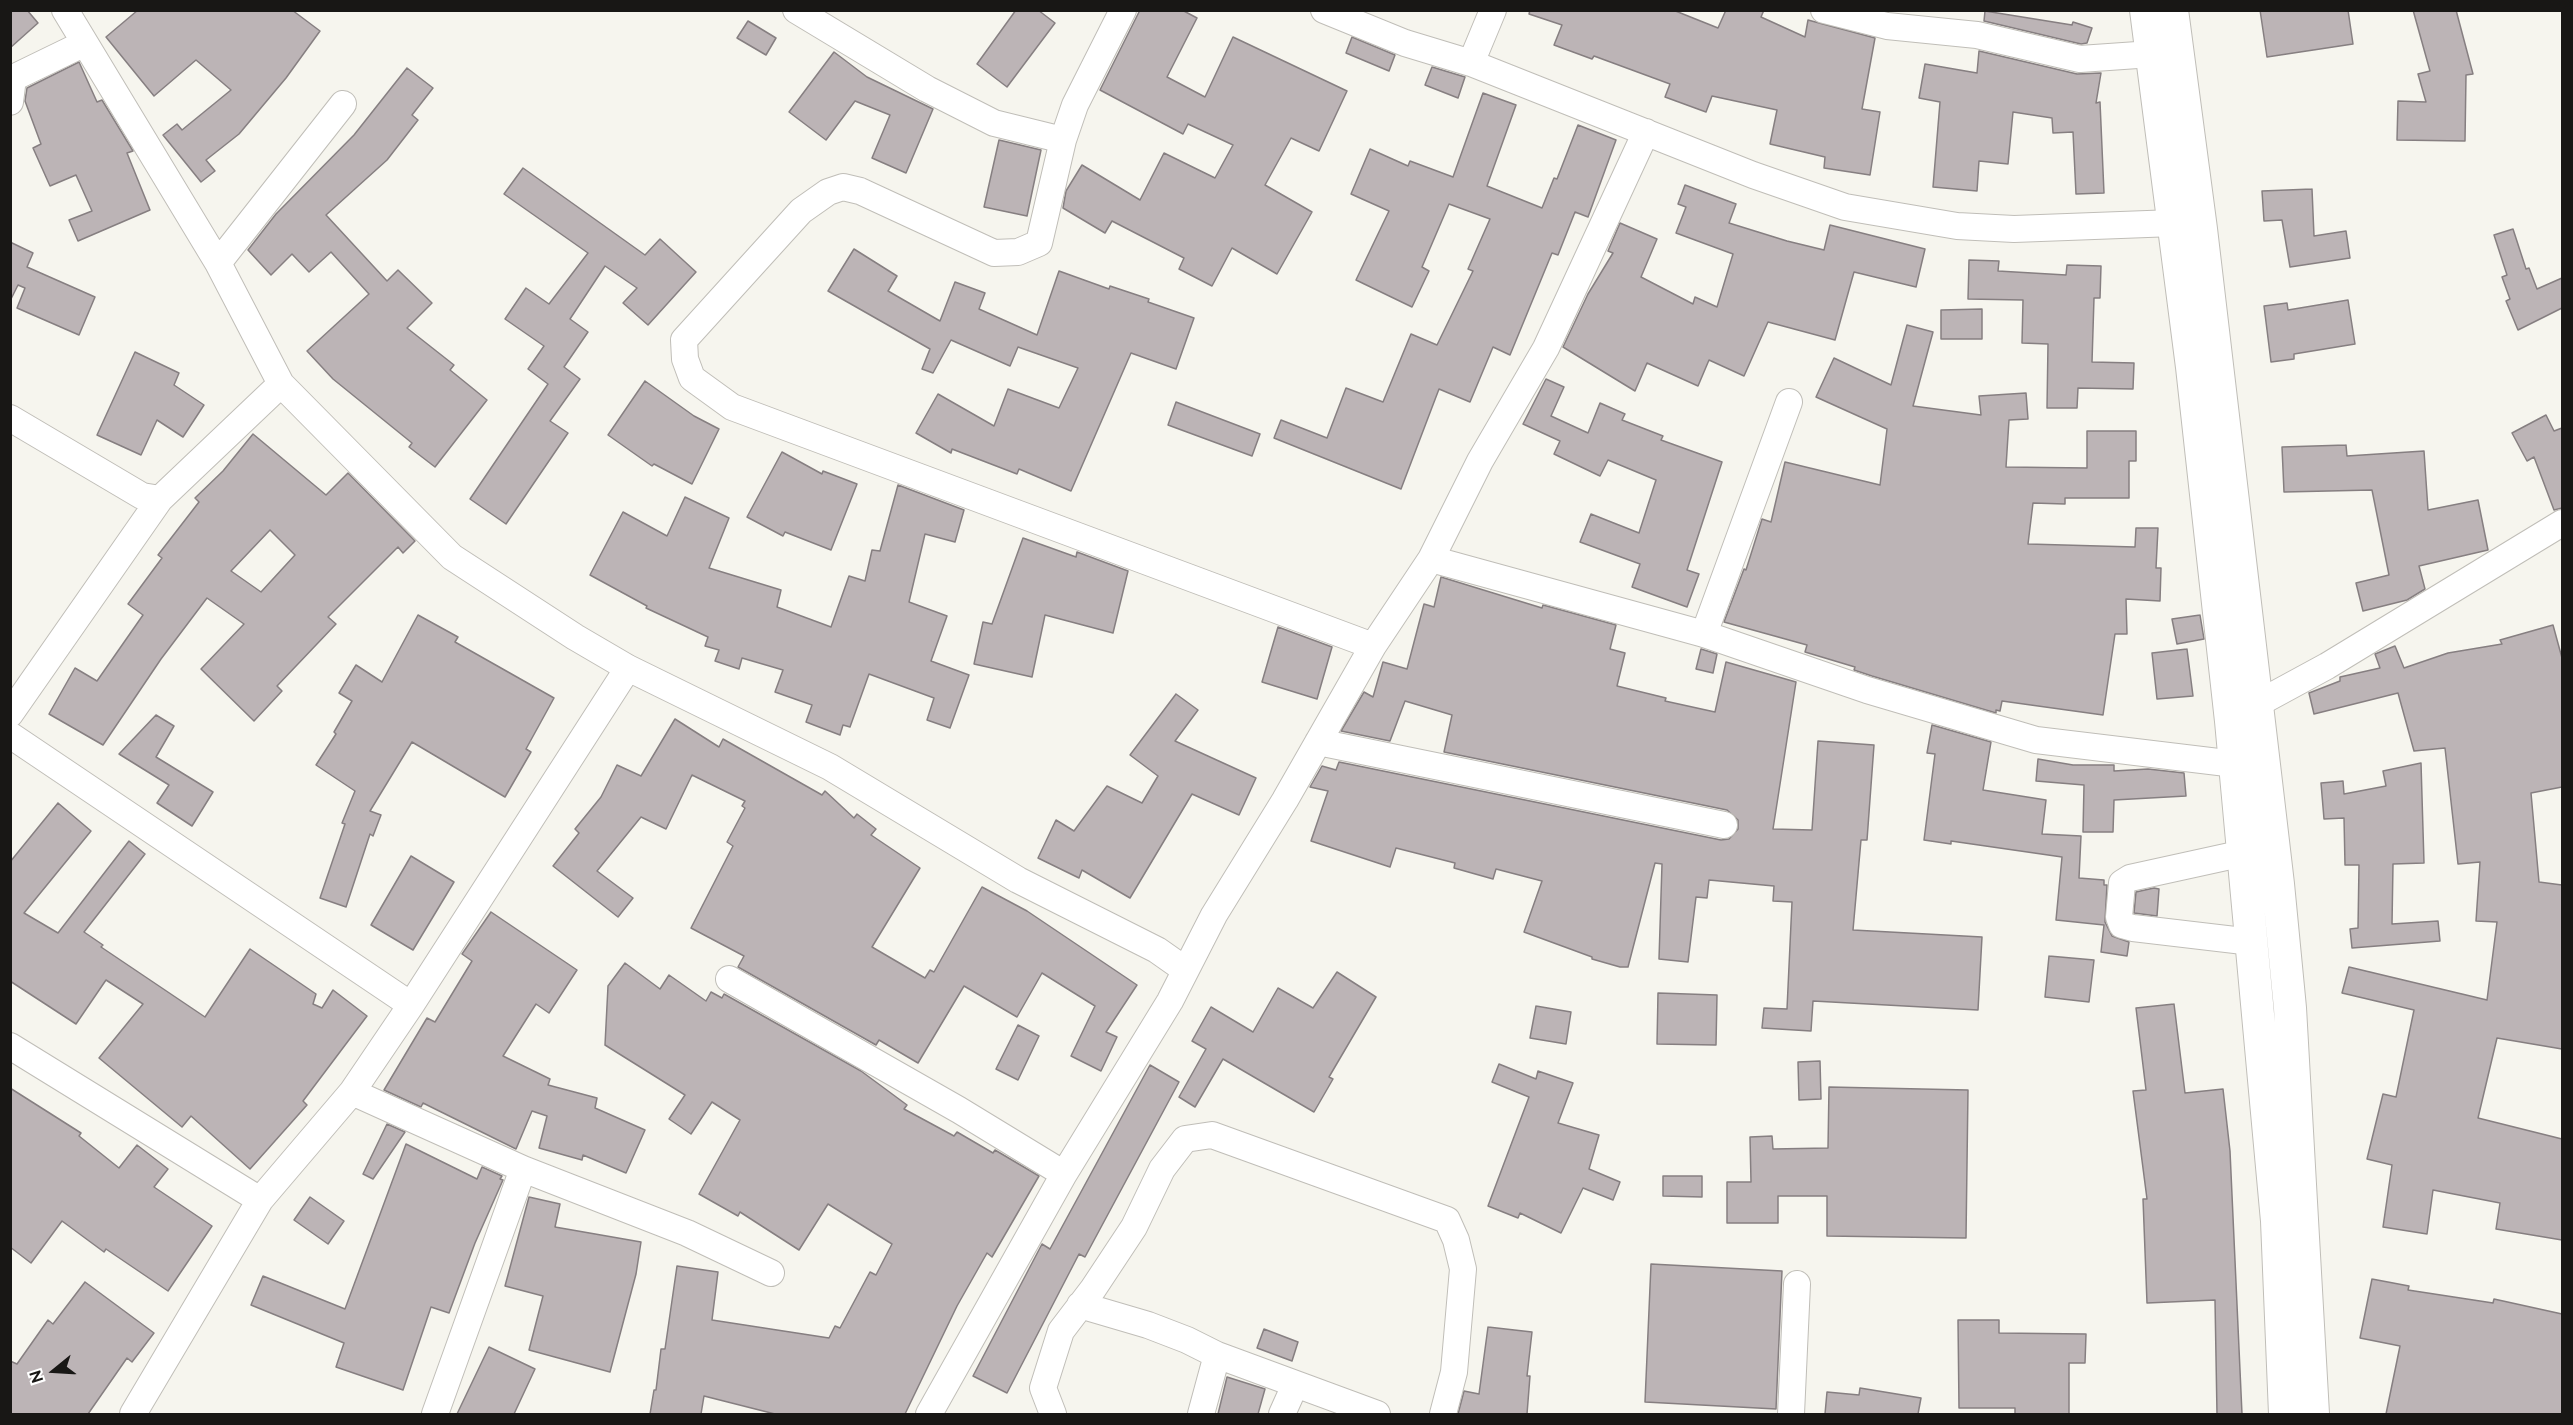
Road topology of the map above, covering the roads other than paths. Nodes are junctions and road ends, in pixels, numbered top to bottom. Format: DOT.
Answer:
graph roads {
  1 [pos="65,10"];
  2 [pos="796,10"];
  3 [pos="1123,10"];
  4 [pos="1324,10"];
  5 [pos="1494,10"];
  6 [pos="1824,10"];
  7 [pos="2146,10"];
  8 [pos="2172,10"];
  9 [pos="85,43"];
  10 [pos="2152,54"];
  11 [pos="1471,63"];
  12 [pos="10,102"];
  13 [pos="343,104"];
  14 [pos="1646,132"];
  15 [pos="1063,140"];
  16 [pos="2174,224"];
  17 [pos="218,263"];
  18 [pos="281,384"];
  19 [pos="1790,402"];
  20 [pos="10,418"];
  21 [pos="160,499"];
  22 [pos="2562,523"];
  23 [pos="1431,559"];
  24 [pos="1704,634"];
  25 [pos="1373,646"];
  26 [pos="628,668"];
  27 [pos="2257,704"];
  28 [pos="10,714"];
  29 [pos="10,735"];
  30 [pos="1318,741"];
  31 [pos="2235,764"];
  32 [pos="1724,825"];
  33 [pos="2244,853"];
  34 [pos="2252,942"];
  35 [pos="1184,969"];
  36 [pos="729,979"];
  37 [pos="411,1005"];
  38 [pos="11,1049"];
  39 [pos="352,1092"];
  40 [pos="523,1169"];
  41 [pos="1064,1174"];
  42 [pos="260,1200"];
  43 [pos="771,1273"];
  44 [pos="1797,1284"];
  45 [pos="1080,1305"];
  46 [pos="1217,1355"];
  47 [pos="1295,1385"];
  48 [pos="133,1414"];
  49 [pos="435,1414"];
  50 [pos="929,1414"];
  51 [pos="1053,1414"];
  52 [pos="1201,1414"];
  53 [pos="1281,1414"];
  54 [pos="1377,1414"];
  55 [pos="1443,1414"];
  56 [pos="1791,1414"];
  57 [pos="2285,1414"];
  58 [pos="2313,1414"];
  1 -- 9 [label="street"];
  2 -- 15 [label="street"];
  3 -- 15 [label="street"];
  4 -- 11 [label="street"];
  5 -- 11 [label="street"];
  6 -- 10 [label="street"];
  7 -- 10 [label="main road"];
  8 -- 27 [label="main road"];
  9 -- 12 [label="street"];
  9 -- 17 [label="street"];
  10 -- 16 [label="main road"];
  11 -- 14 [label="street"];
  13 -- 17 [label="street"];
  14 -- 16 [label="street"];
  14 -- 23 [label="street"];
  15 -- 25 [label="street"];
  16 -- 31 [label="main road"];
  17 -- 18 [label="street"];
  18 -- 21 [label="street"];
  18 -- 26 [label="street"];
  19 -- 24 [label="street"];
  20 -- 21 [label="street"];
  21 -- 28 [label="street"];
  22 -- 27 [label="street"];
  23 -- 24 [label="street"];
  23 -- 25 [label="street"];
  24 -- 31 [label="street"];
  25 -- 30 [label="street"];
  26 -- 35 [label="street"];
  26 -- 37 [label="street"];
  27 -- 58 [label="main road"];
  29 -- 37 [label="street"];
  30 -- 32 [label="street"];
  30 -- 35 [label="street"];
  31 -- 33 [label="main road"];
  33 -- 34 [label="main road"];
  33 -- 34 [label="street"];
  34 -- 57 [label="main road"];
  35 -- 41 [label="street"];
  36 -- 41 [label="street"];
  37 -- 39 [label="street"];
  38 -- 42 [label="street"];
  39 -- 40 [label="street"];
  39 -- 42 [label="street"];
  40 -- 43 [label="street"];
  40 -- 49 [label="street"];
  41 -- 50 [label="street"];
  42 -- 48 [label="street"];
  44 -- 56 [label="street"];
  45 -- 46 [label="street"];
  45 -- 51 [label="street"];
  45 -- 55 [label="street"];
  46 -- 47 [label="street"];
  46 -- 52 [label="street"];
  47 -- 53 [label="street"];
  47 -- 54 [label="street"];
}
